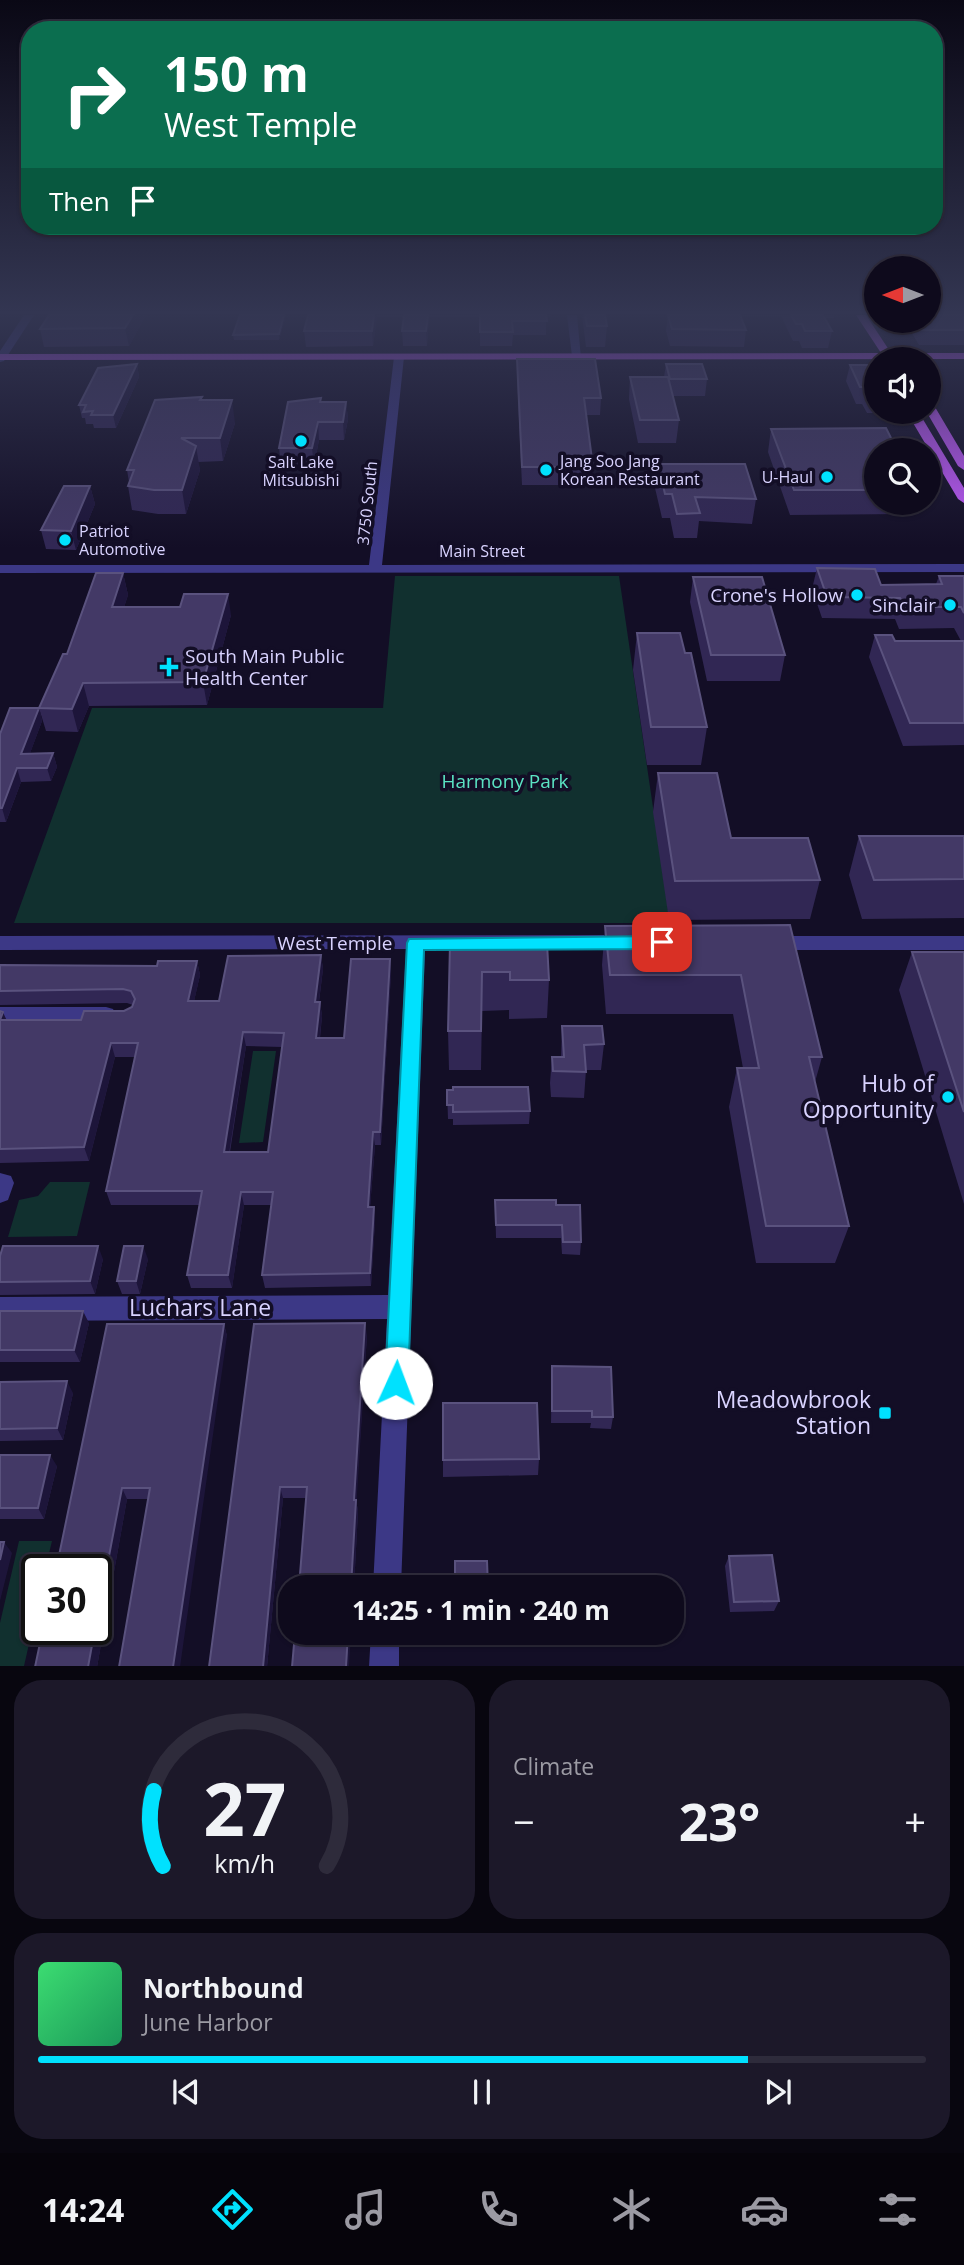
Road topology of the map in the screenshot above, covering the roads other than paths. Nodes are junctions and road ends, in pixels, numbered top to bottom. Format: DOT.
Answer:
graph roads {
  1 [pos="395,393"];
  2 [pos="920,424"];
  3 [pos="939,424"];
  4 [pos="964,466"];
  5 [pos="964,499"];
  6 [pos="375,568"];
  7 [pos="964,568"];
  8 [pos="0,569"];
  9 [pos="649,942"];
  10 [pos="0,943"];
  11 [pos="416,943"];
  12 [pos="754,943"];
  13 [pos="964,943"];
  14 [pos="127,1014"];
  15 [pos="0,1015"];
  16 [pos="400,1307"];
  17 [pos="0,1309"];
  18 [pos="388,1575"];
  19 [pos="385,1645"];
  20 [pos="384,1666"];
  1 -- 6 [label="street, 3750 South"];
  2 -- 5 [label="main road"];
  3 -- 4 [label="main road"];
  6 -- 7 [label="street, Main Street"];
  6 -- 8 [label="street, Main Street"];
  9 -- 11 [label="street, West Temple"];
  10 -- 11 [label="street, West Temple"];
  11 -- 16 [label="street"];
  12 -- 13 [label="street"];
  14 -- 15 [label="street"];
  16 -- 17 [label="street, Luchars Lane"];
  16 -- 18 [label="street"];
  19 -- 20 [label="street"];
}
